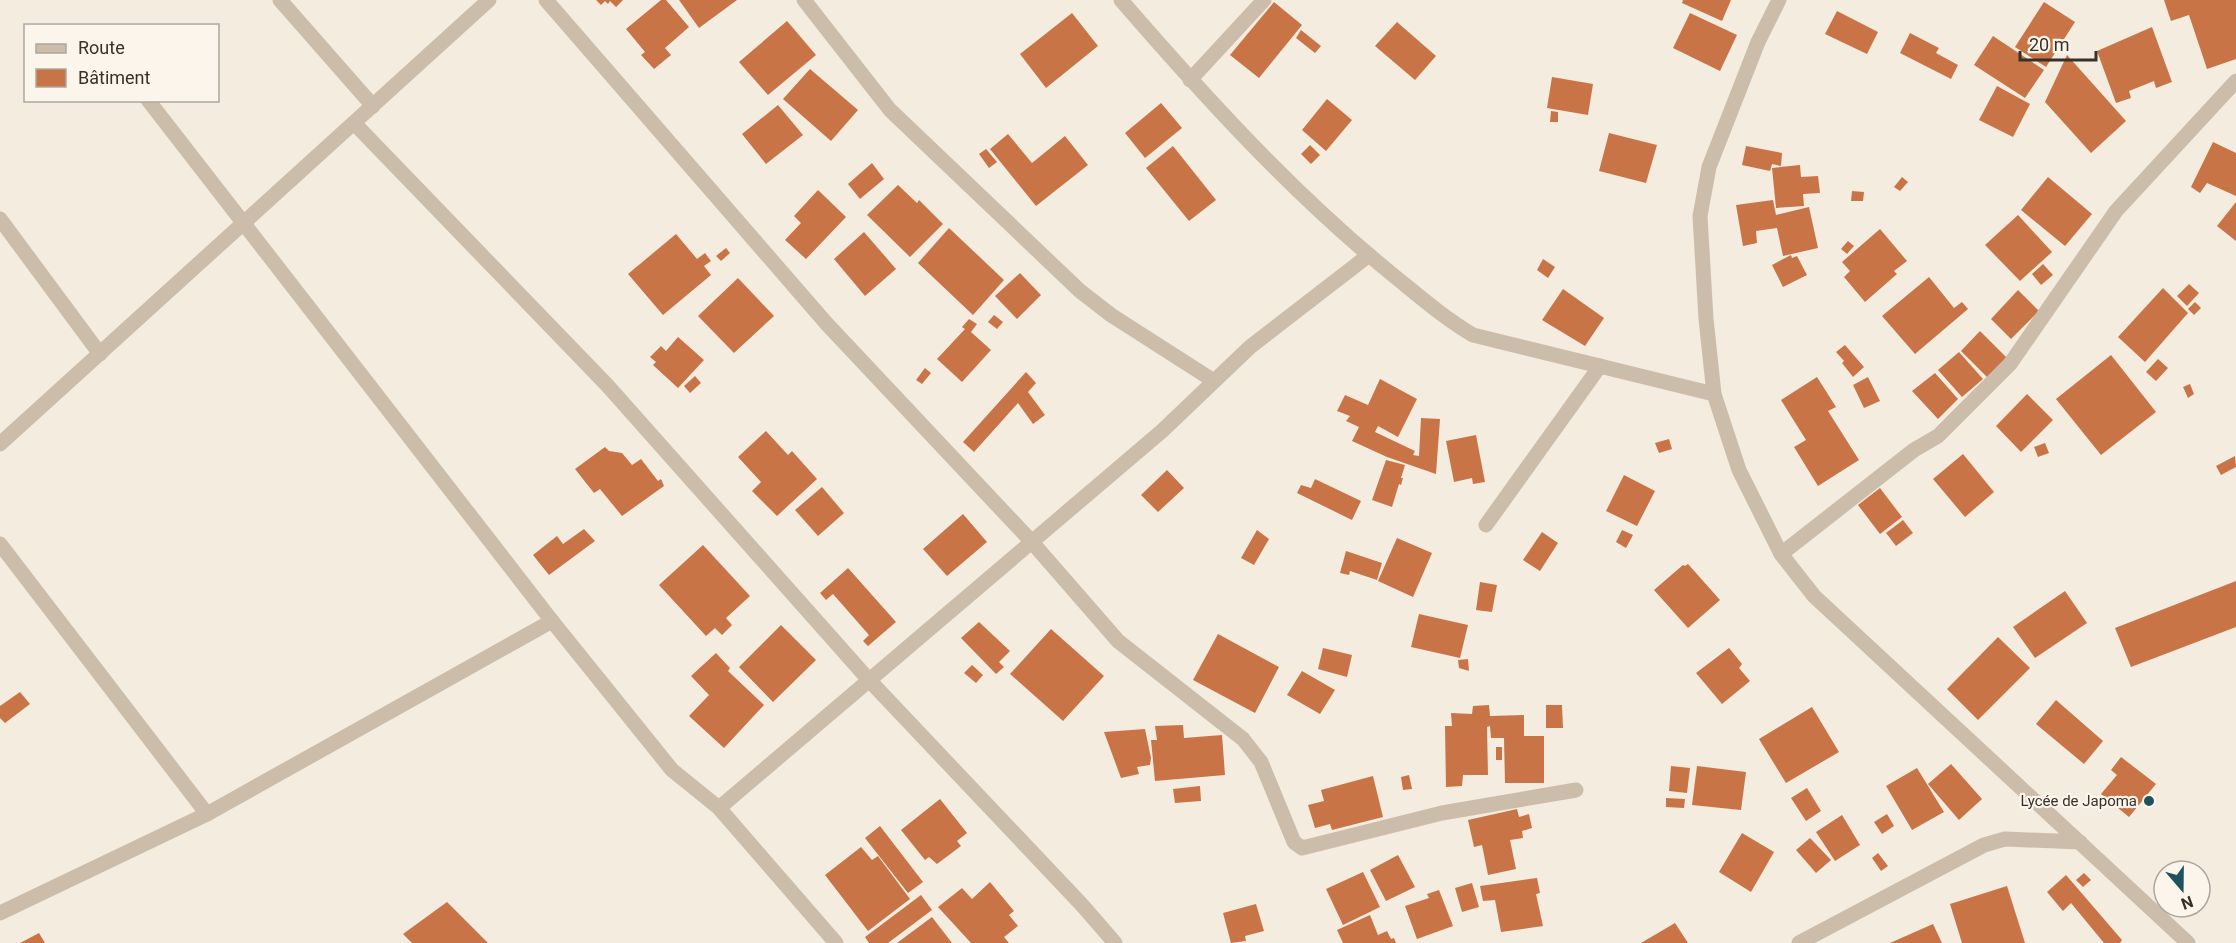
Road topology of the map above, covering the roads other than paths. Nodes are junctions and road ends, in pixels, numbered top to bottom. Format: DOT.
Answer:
graph roads {
  1 [pos="280,0"];
  2 [pos="489,0"];
  3 [pos="546,0"];
  4 [pos="804,0"];
  5 [pos="1121,0"];
  6 [pos="1264,0"];
  7 [pos="1779,0"];
  8 [pos="1191,80"];
  9 [pos="2236,81"];
  10 [pos="150,102"];
  11 [pos="373,106"];
  12 [pos="354,123"];
  13 [pos="0,219"];
  14 [pos="244,223"];
  15 [pos="1369,255"];
  16 [pos="100,354"];
  17 [pos="1600,366"];
  18 [pos="1214,381"];
  19 [pos="1714,394"];
  20 [pos="0,444"];
  21 [pos="1486,525"];
  22 [pos="1031,541"];
  23 [pos="0,544"];
  24 [pos="1781,554"];
  25 [pos="552,621"];
  26 [pos="869,680"];
  27 [pos="1576,790"];
  28 [pos="719,808"];
  29 [pos="207,814"];
  30 [pos="2080,842"];
  31 [pos="0,913"];
  32 [pos="836,943"];
  33 [pos="1115,943"];
  34 [pos="1799,943"];
  35 [pos="2188,943"];
  1 -- 11 [label="street"];
  2 -- 11 [label="street"];
  3 -- 22 [label="street"];
  4 -- 18 [label="street"];
  5 -- 8 [label="street"];
  6 -- 8 [label="street"];
  7 -- 19 [label="street"];
  8 -- 15 [label="street"];
  9 -- 24 [label="street"];
  10 -- 14 [label="street"];
  11 -- 12 [label="street"];
  12 -- 14 [label="street"];
  12 -- 26 [label="street"];
  13 -- 16 [label="street"];
  14 -- 16 [label="street"];
  14 -- 25 [label="street"];
  15 -- 17 [label="street"];
  15 -- 18 [label="street"];
  16 -- 20 [label="street"];
  17 -- 19 [label="street"];
  17 -- 21 [label="street"];
  18 -- 22 [label="street"];
  19 -- 24 [label="street"];
  22 -- 26 [label="street"];
  22 -- 27 [label="street"];
  23 -- 29 [label="street"];
  24 -- 30 [label="street"];
  25 -- 28 [label="street"];
  25 -- 29 [label="street"];
  26 -- 28 [label="street"];
  26 -- 33 [label="street"];
  28 -- 32 [label="street"];
  29 -- 31 [label="street"];
  30 -- 34 [label="street"];
  30 -- 35 [label="street"];
}
